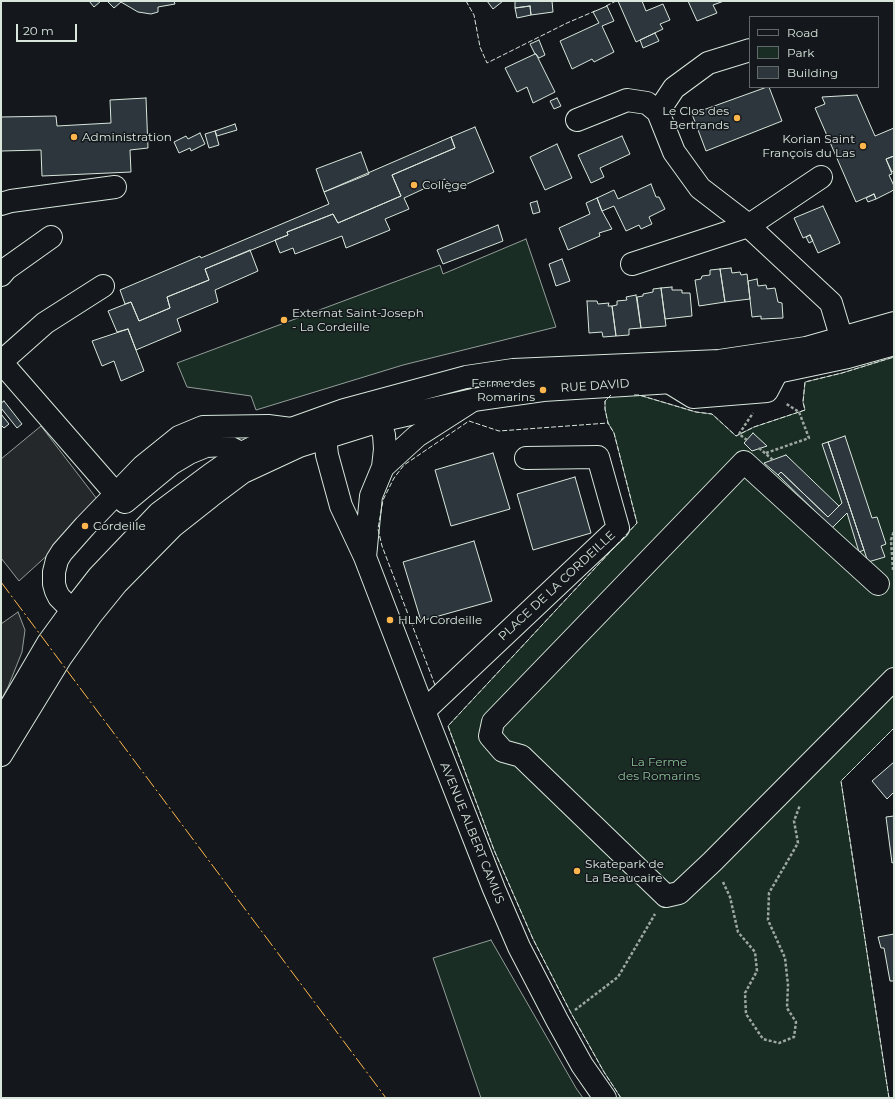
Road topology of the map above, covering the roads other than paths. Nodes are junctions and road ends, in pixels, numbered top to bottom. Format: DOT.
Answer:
graph roads {
  1 [pos="749,50"];
  2 [pos="658,112"];
  3 [pos="577,120"];
  4 [pos="821,177"];
  5 [pos="115,187"];
  6 [pos="1,204"];
  7 [pos="748,226"];
  8 [pos="51,237"];
  9 [pos="632,264"];
  10 [pos="1,275"];
  11 [pos="103,286"];
  12 [pos="894,323"];
  13 [pos="894,344"];
  14 [pos="845,347"];
  15 [pos="1,362"];
  16 [pos="777,372"];
  17 [pos="667,381"];
  18 [pos="473,400"];
  19 [pos="344,410"];
  20 [pos="379,421"];
  21 [pos="295,437"];
  22 [pos="325,437"];
  23 [pos="526,458"];
  24 [pos="241,463"];
  25 [pos="172,464"];
  26 [pos="383,467"];
  27 [pos="116,494"];
  28 [pos="365,557"];
  29 [pos="886,577"];
  30 [pos="117,583"];
  31 [pos="54,584"];
  32 [pos="74,607"];
  33 [pos="894,679"];
  34 [pos="424,711"];
  35 [pos="1,723"];
  36 [pos="1,756"];
  37 [pos="605,1098"];
  1 -- 2 [label="main road"];
  2 -- 3 [label="main road"];
  2 -- 7 [label="main road"];
  4 -- 7 [label="main road"];
  5 -- 6 [label="main road"];
  7 -- 9 [label="main road"];
  7 -- 14 [label="main road"];
  8 -- 10 [label="main road"];
  11 -- 15 [label="main road"];
  12 -- 14 [label="main road, RUE DAVID"];
  13 -- 14 [label="main road, RUE DAVID"];
  14 -- 16 [label="main road, RUE DAVID"];
  14 -- 19 [label="main road, RUE DAVID"];
  15 -- 27 [label="main road"];
  16 -- 17 [label="main road, RUE DAVID"];
  16 -- 17 [label="main road"];
  17 -- 18 [label="main road, RUE DAVID"];
  18 -- 20 [label="main road, RUE DAVID"];
  18 -- 26 [label="main road, AVENUE ALBERT CAMUS"];
  19 -- 20 [label="main road"];
  19 -- 21 [label="main road, RUE DAVID"];
  19 -- 22 [label="main road"];
  20 -- 22 [label="main road, RUE DAVID"];
  20 -- 26 [label="main road, AVENUE ALBERT CAMUS"];
  21 -- 22 [label="main road, RUE DAVID"];
  21 -- 24 [label="main road"];
  21 -- 27 [label="main road"];
  22 -- 28 [label="main road, AVENUE ALBERT CAMUS"];
  23 -- 34 [label="main road, PLACE DE LA CORDEILLE"];
  24 -- 25 [label="main road"];
  24 -- 30 [label="main road"];
  24 -- 32 [label="main road"];
  25 -- 27 [label="main road"];
  25 -- 31 [label="main road"];
  26 -- 28 [label="main road, AVENUE ALBERT CAMUS"];
  27 -- 31 [label="main road"];
  28 -- 34 [label="main road, AVENUE ALBERT CAMUS"];
  29 -- 33 [label="main road"];
  30 -- 32 [label="main road"];
  30 -- 36 [label="main road"];
  31 -- 32 [label="main road"];
  32 -- 35 [label="main road"];
  34 -- 37 [label="main road, AVENUE ALBERT CAMUS"];
}
